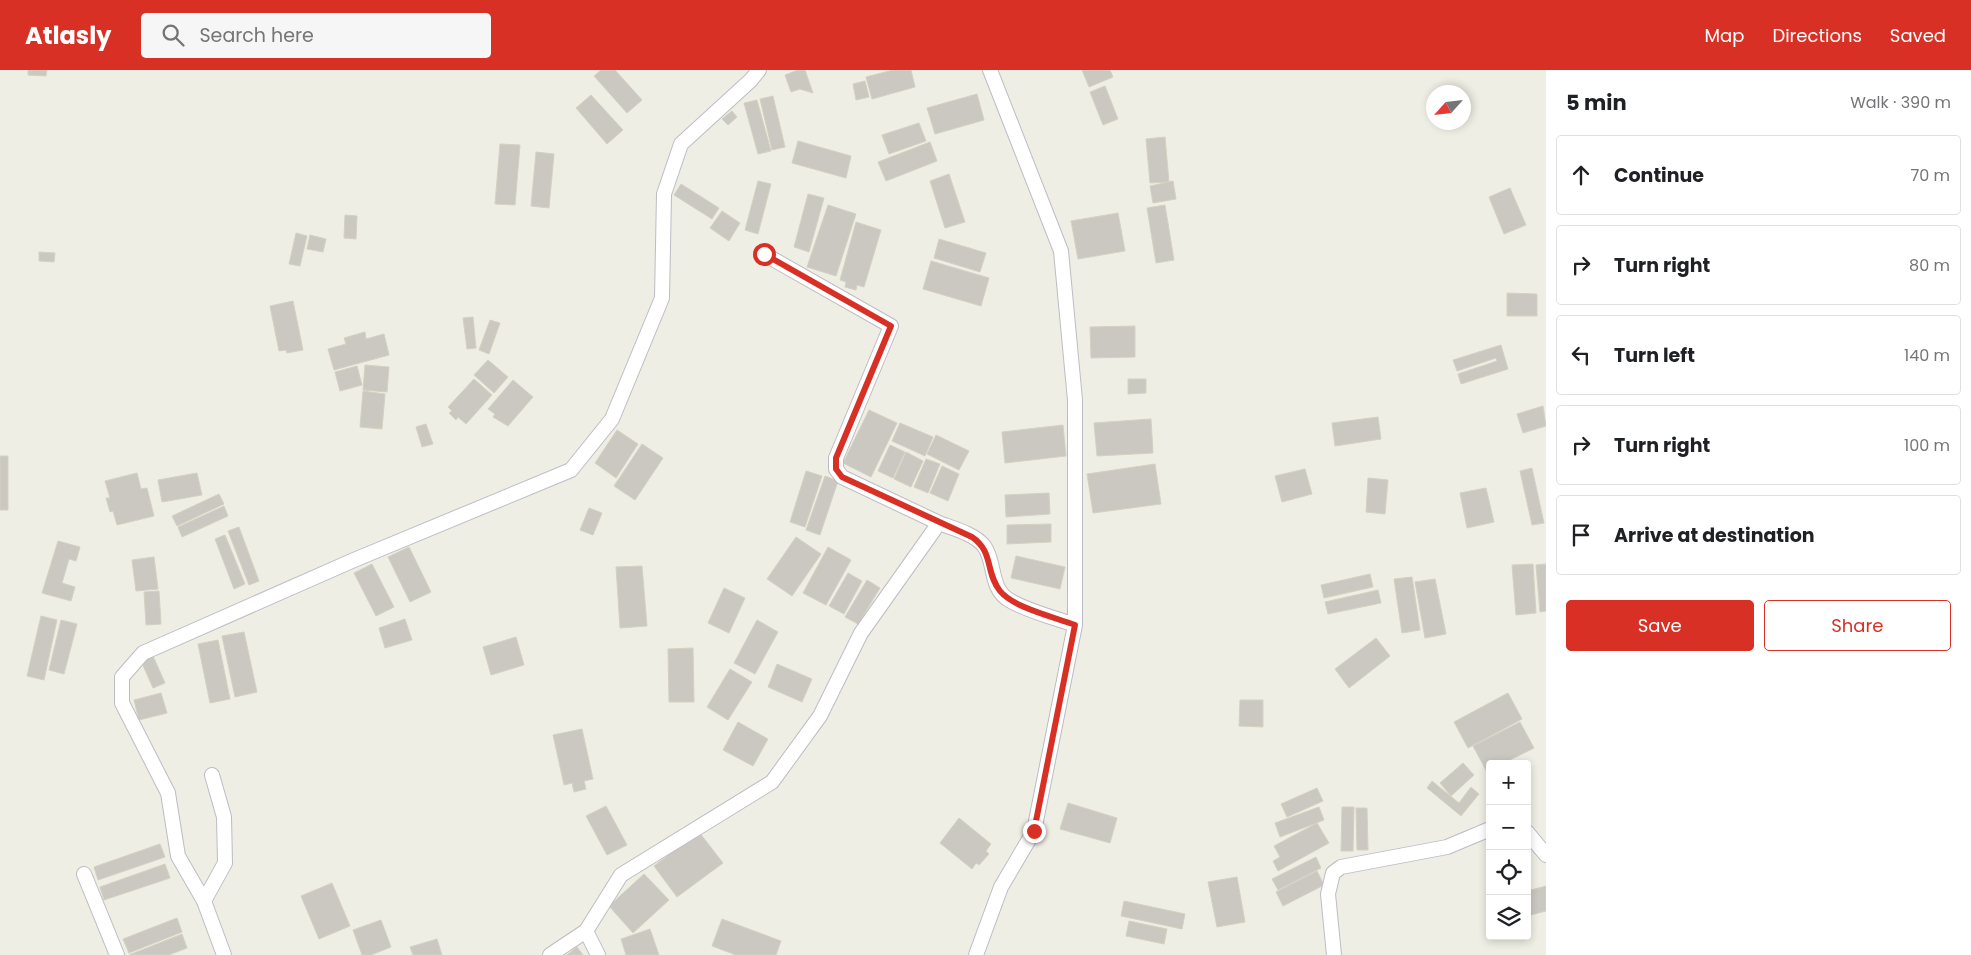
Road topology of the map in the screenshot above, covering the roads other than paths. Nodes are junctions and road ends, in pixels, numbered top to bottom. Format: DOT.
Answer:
graph roads {
  1 [pos="759,70"];
  2 [pos="990,70"];
  3 [pos="764,254"];
  4 [pos="939,523"];
  5 [pos="1075,625"];
  6 [pos="212,775"];
  7 [pos="1486,831"];
  8 [pos="1531,837"];
  9 [pos="1546,855"];
  10 [pos="84,874"];
  11 [pos="204,901"];
  12 [pos="586,931"];
  13 [pos="117,955"];
  14 [pos="224,955"];
  15 [pos="550,955"];
  16 [pos="598,955"];
  17 [pos="976,955"];
  18 [pos="1334,955"];
  1 -- 11 [label="street"];
  2 -- 5 [label="street"];
  3 -- 4 [label="street"];
  4 -- 5 [label="street"];
  4 -- 12 [label="street"];
  5 -- 17 [label="street"];
  6 -- 11 [label="street"];
  7 -- 18 [label="street"];
  8 -- 9 [label="street"];
  10 -- 13 [label="street"];
  11 -- 14 [label="street"];
  12 -- 15 [label="street"];
  12 -- 16 [label="street"];
}
